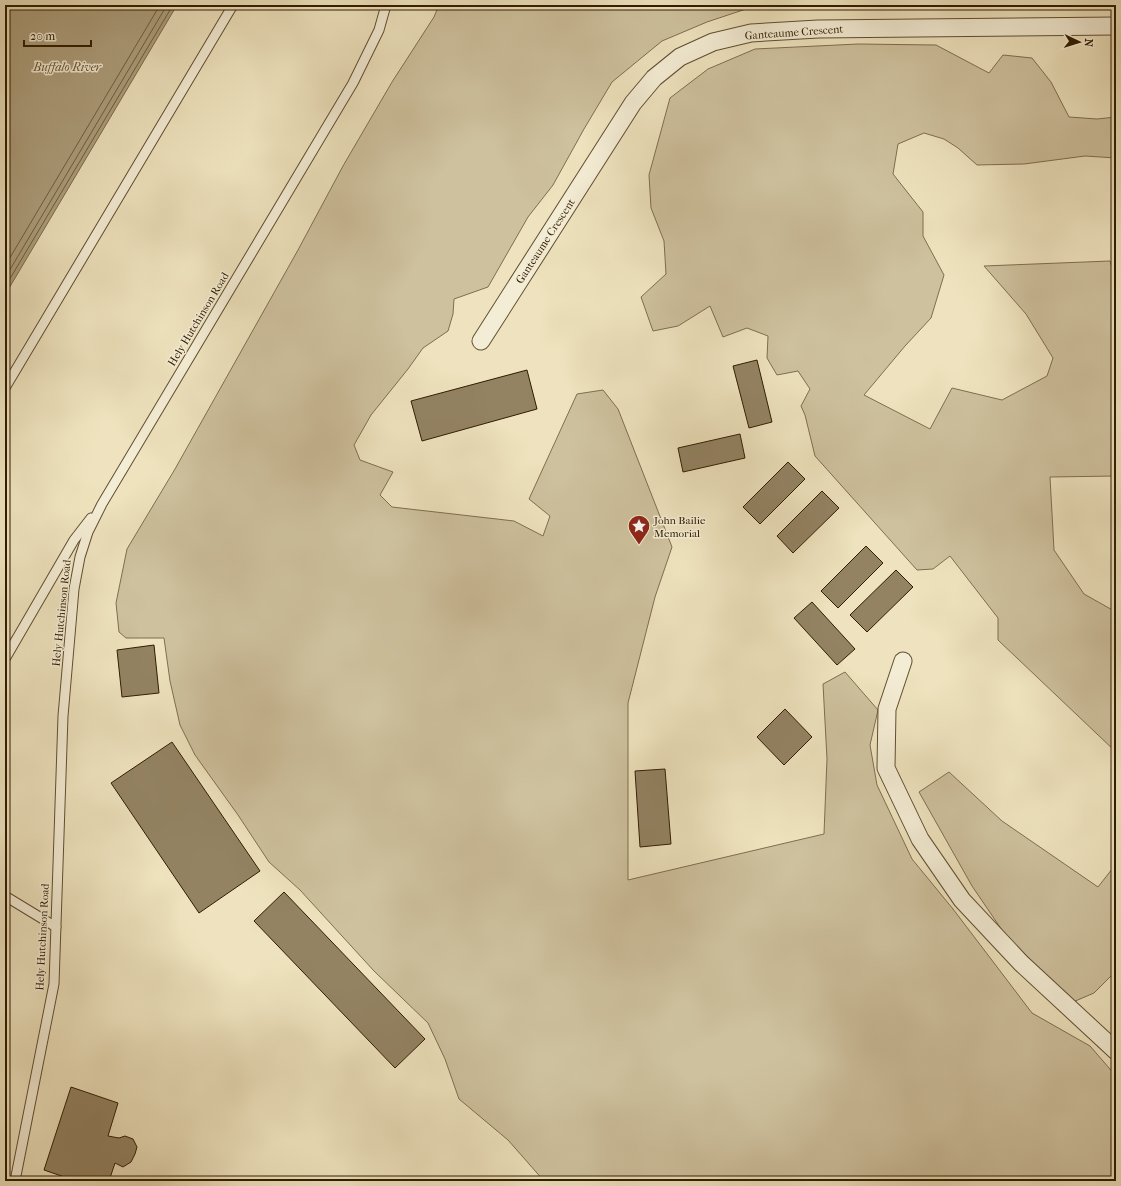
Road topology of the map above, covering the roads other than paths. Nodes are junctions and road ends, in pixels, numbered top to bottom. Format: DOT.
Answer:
graph roads {
  1 [pos="233,5"];
  2 [pos="386,5"];
  3 [pos="1116,26"];
  4 [pos="481,341"];
  5 [pos="5,388"];
  6 [pos="102,504"];
  7 [pos="5,658"];
  8 [pos="902,661"];
  9 [pos="5,896"];
  10 [pos="56,927"];
  11 [pos="1116,1051"];
  12 [pos="15,1181"];
  1 -- 5 [label="lane"];
  2 -- 6 [label="lane, Hely Hutchinson Road"];
  3 -- 4 [label="street, Ganteaume Crescent"];
  6 -- 7 [label="lane"];
  6 -- 10 [label="lane, Hely Hutchinson Road"];
  8 -- 11 [label="street"];
  9 -- 10 [label="lane"];
  10 -- 12 [label="lane, Hely Hutchinson Road"];
}
